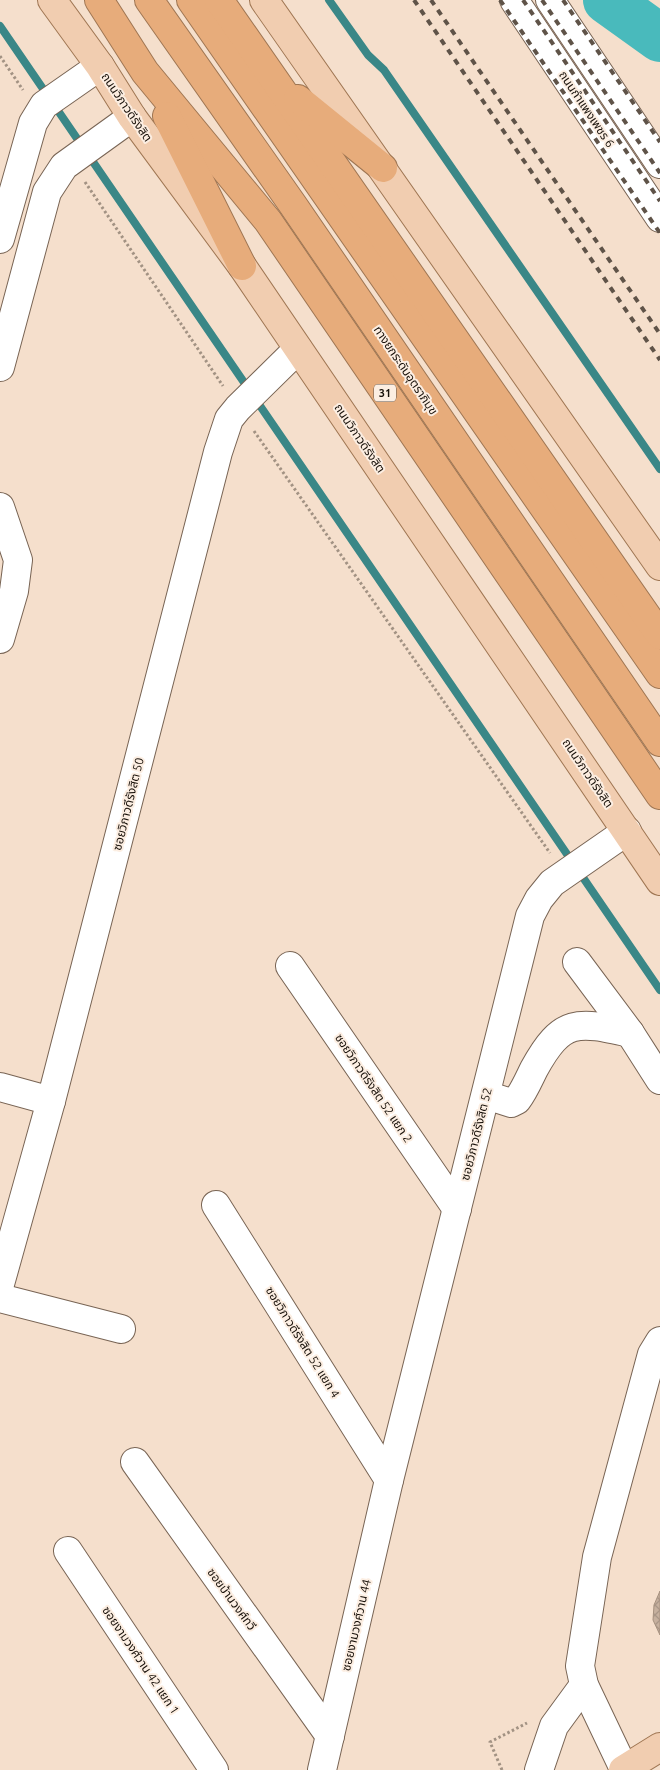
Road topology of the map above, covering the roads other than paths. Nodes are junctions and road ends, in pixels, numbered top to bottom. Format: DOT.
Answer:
graph roads {
  1 [pos="52,0"];
  2 [pos="99,0"];
  3 [pos="149,0"];
  4 [pos="190,0"];
  5 [pos="219,0"];
  6 [pos="264,0"];
  7 [pos="514,0"];
  8 [pos="556,8"];
  9 [pos="100,66"];
  10 [pos="145,72"];
  11 [pos="272,77"];
  12 [pos="132,117"];
  13 [pos="660,164"];
  14 [pos="383,168"];
  15 [pos="660,218"];
  16 [pos="0,240"];
  17 [pos="242,266"];
  18 [pos="391,287"];
  19 [pos="298,349"];
  20 [pos="0,367"];
  21 [pos="0,507"];
  22 [pos="628,518"];
  23 [pos="660,556"];
  24 [pos="660,566"];
  25 [pos="660,636"];
  26 [pos="0,639"];
  27 [pos="660,674"];
  28 [pos="660,742"];
  29 [pos="660,795"];
  30 [pos="627,831"];
  31 [pos="660,881"];
  32 [pos="577,962"];
  33 [pos="290,966"];
  34 [pos="630,1033"];
  35 [pos="660,1080"];
  36 [pos="0,1087"];
  37 [pos="486,1096"];
  38 [pos="51,1101"];
  39 [pos="216,1205"];
  40 [pos="457,1209"];
  41 [pos="0,1284"];
  42 [pos="0,1298"];
  43 [pos="121,1329"];
  44 [pos="660,1342"];
  45 [pos="134,1462"];
  46 [pos="389,1480"];
  47 [pos="68,1551"];
  48 [pos="584,1685"];
  49 [pos="330,1736"];
  50 [pos="660,1747"];
  51 [pos="214,1770"];
  52 [pos="322,1770"];
  53 [pos="538,1770"];
  54 [pos="624,1770"];
  1 -- 9 [label="main road, ถนนวิภาวดีรังสิต"];
  2 -- 10 [label="highway, 31"];
  3 -- 28 [label="highway, ทางยกระดับอุตราภิมุข / 31"];
  4 -- 18 [label="highway"];
  5 -- 11 [label="highway"];
  6 -- 14 [label="main road"];
  7 -- 15 [label="street, ถนนกำแพงเพชร 6"];
  8 -- 13 [label="street"];
  9 -- 12 [label="main road, ถนนวิภาวดีรังสิต"];
  9 -- 16 [label="street"];
  10 -- 17 [label="highway"];
  10 -- 29 [label="highway, 31"];
  11 -- 14 [label="highway"];
  11 -- 25 [label="highway"];
  12 -- 17 [label="main road, ถนนวิภาวดีรังสิต"];
  12 -- 20 [label="street"];
  14 -- 22 [label="main road"];
  17 -- 19 [label="main road, ถนนวิภาวดีรังสิต"];
  18 -- 25 [label="highway"];
  18 -- 27 [label="highway"];
  19 -- 30 [label="main road, ถนนวิภาวดีรังสิต"];
  19 -- 38 [label="street, ซอยวิภาวดีรังสิต 50"];
  21 -- 26 [label="street"];
  22 -- 23 [label="main road"];
  22 -- 24 [label="main road"];
  30 -- 31 [label="main road, ถนนวิภาวดีรังสิต"];
  30 -- 37 [label="street, ซอยวิภาวดีรังสิต 52"];
  32 -- 34 [label="street"];
  33 -- 40 [label="street, ซอยวิภาวดีรังสิต 52 แยก 2"];
  34 -- 35 [label="street"];
  34 -- 37 [label="street"];
  36 -- 38 [label="street"];
  37 -- 40 [label="street, ซอยวิภาวดีรังสิต 52"];
  38 -- 41 [label="street, ซอยวิภาวดีรังสิต 50"];
  39 -- 46 [label="street, ซอยวิภาวดีรังสิต 52 แยก 4"];
  40 -- 46 [label="street, ซอยวิภาวดีรังสิต 52"];
  42 -- 43 [label="street"];
  44 -- 48 [label="street"];
  45 -- 49 [label="street, ซอยบ้านวงศ์ทวี"];
  46 -- 49 [label="street, ซอยงามวงศ์วาน 44"];
  47 -- 51 [label="street, ซอยงามวงศ์วาน 42 แยก 1"];
  48 -- 53 [label="street"];
  48 -- 54 [label="street"];
  49 -- 52 [label="street, ซอยงามวงศ์วาน 44"];
  50 -- 54 [label="main road"];
}
